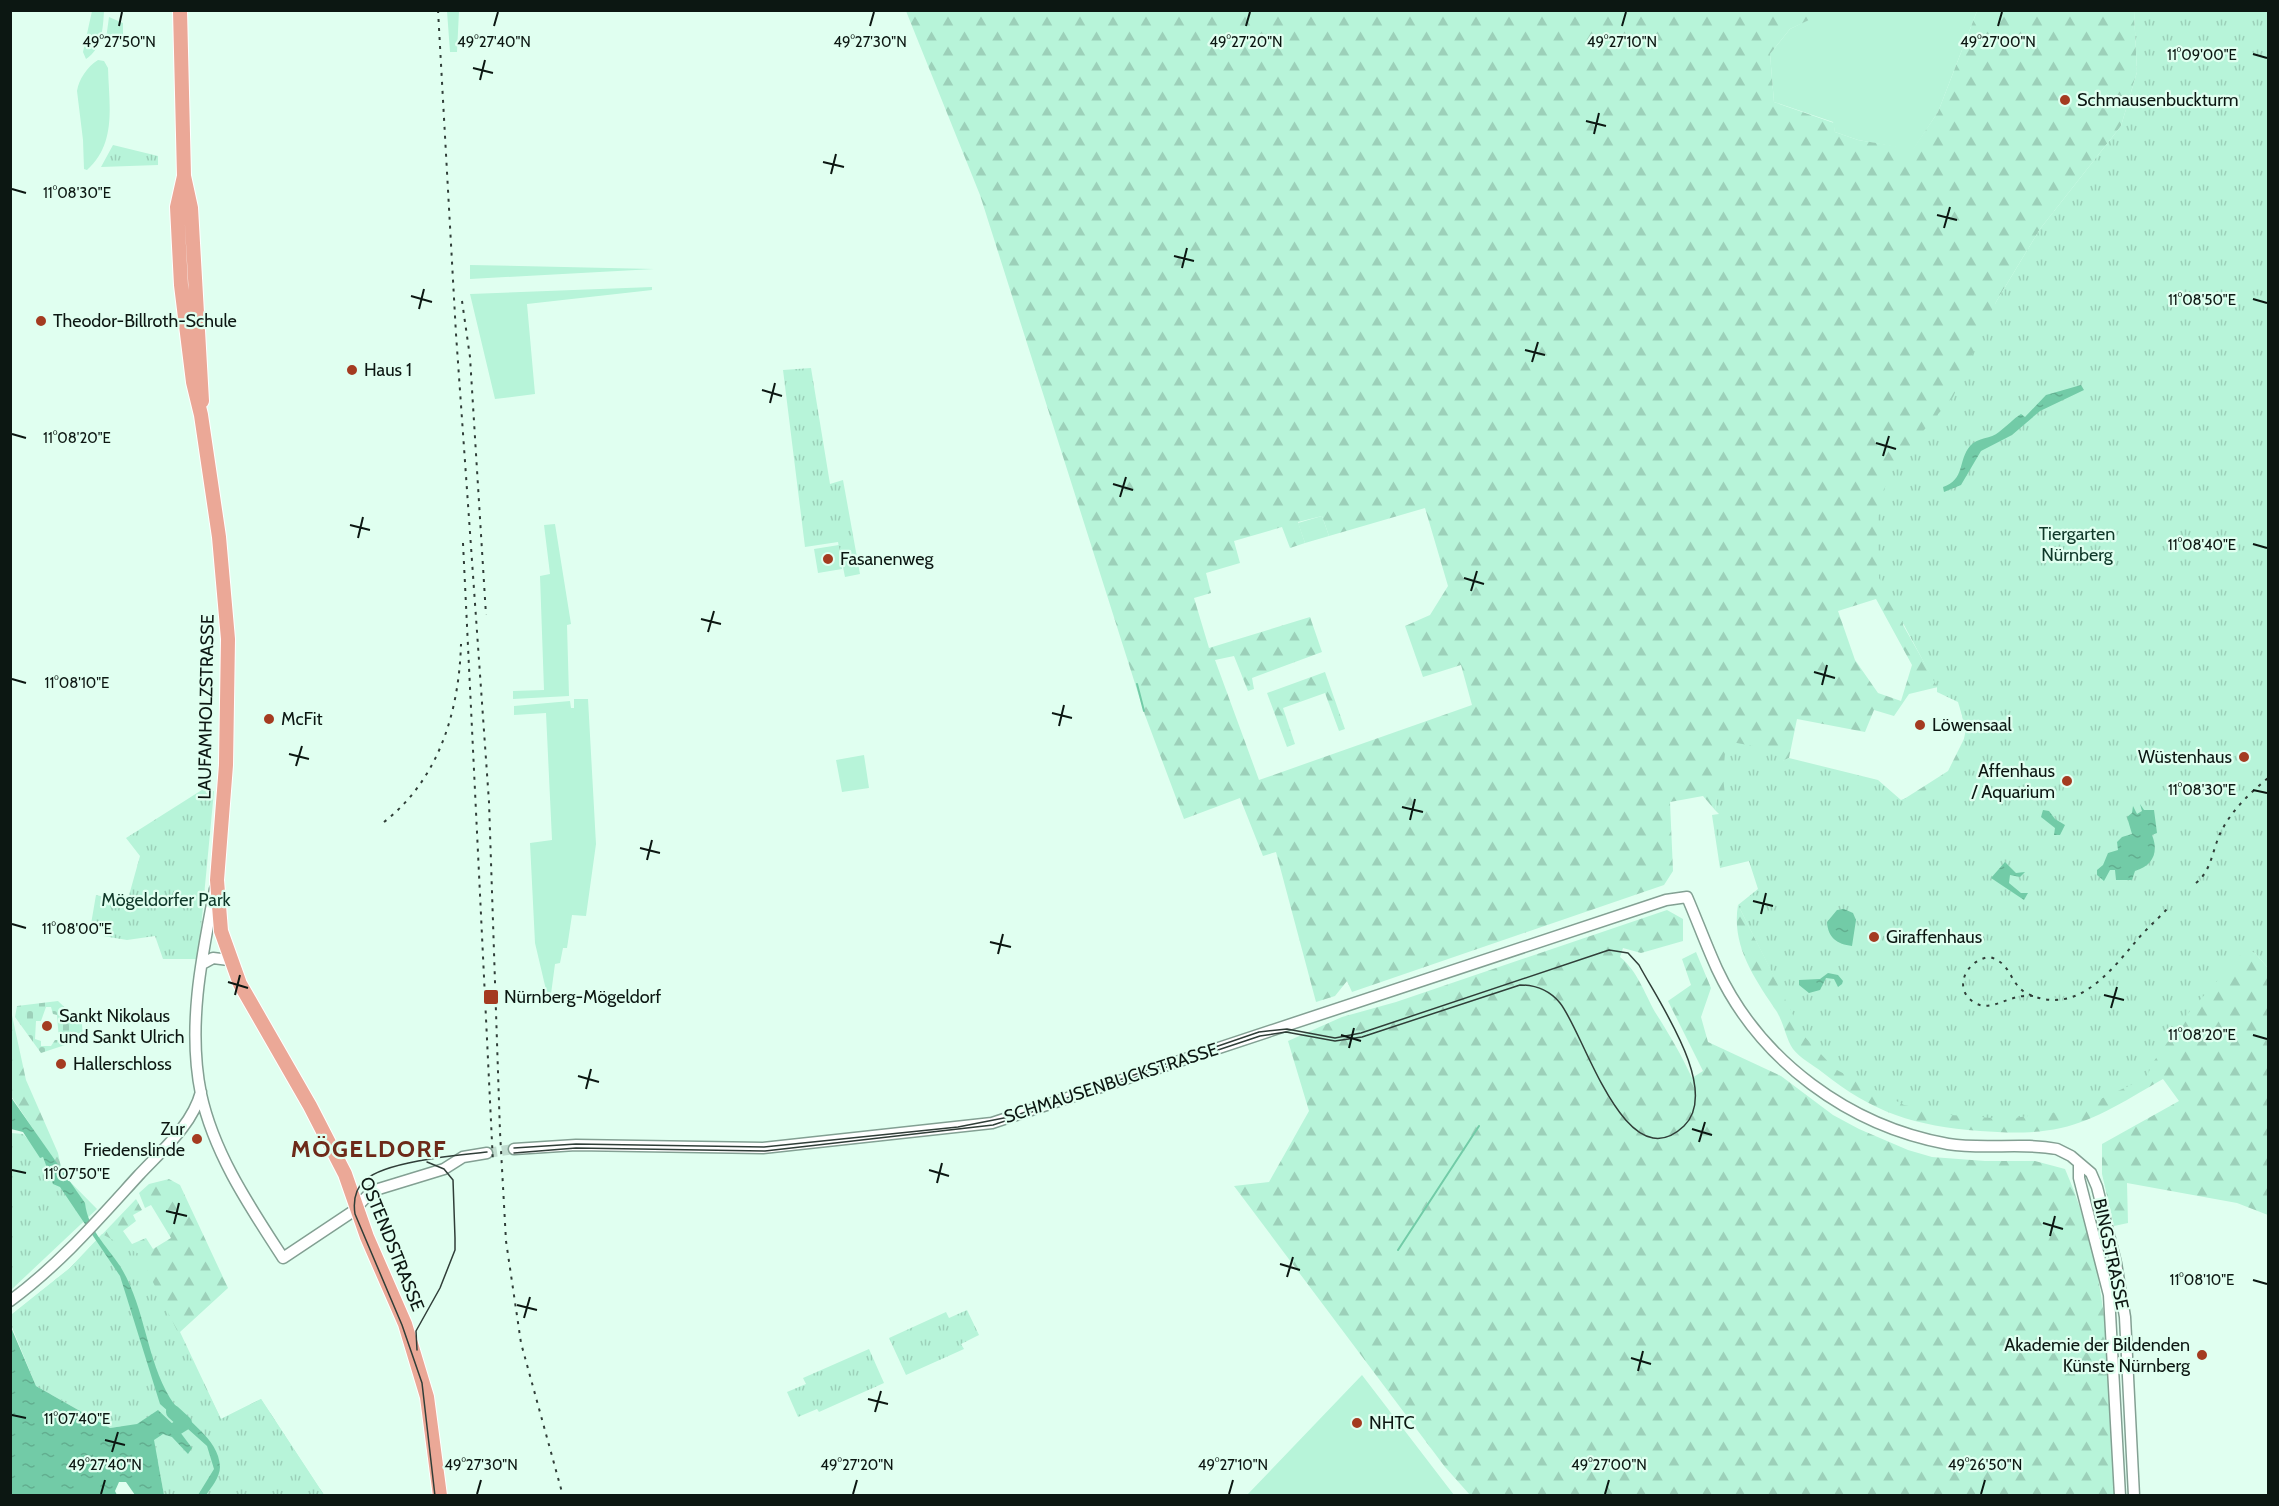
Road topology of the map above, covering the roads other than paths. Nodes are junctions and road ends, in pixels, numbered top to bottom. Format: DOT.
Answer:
graph roads {
  1 [pos="180,10"];
  2 [pos="217,880"];
  3 [pos="229,960"];
  4 [pos="202,964"];
  5 [pos="201,1092"];
  6 [pos="209,1123"];
  7 [pos="186,1124"];
  8 [pos="514,1149"];
  9 [pos="487,1153"];
  10 [pos="2075,1160"];
  11 [pos="356,1208"];
  12 [pos="10,1301"];
  13 [pos="435,1469"];
  14 [pos="432,1496"];
  15 [pos="441,1496"];
  16 [pos="2120,1496"];
  17 [pos="2134,1496"];
  1 -- 2 [label="main road, LAUFAMHOLZSTRASSE"];
  2 -- 3 [label="main road, OSTENDSTRASSE"];
  2 -- 4 [label="street, LAUFAMHOLZSTRASSE"];
  3 -- 4 [label="street"];
  3 -- 11 [label="main road, OSTENDSTRASSE"];
  4 -- 5 [label="street, LAUFAMHOLZSTRASSE"];
  5 -- 6 [label="street, LAUFAMHOLZSTRASSE"];
  5 -- 7 [label="street"];
  6 -- 7 [label="street"];
  6 -- 11 [label="street, LAUFAMHOLZSTRASSE"];
  7 -- 12 [label="street"];
  8 -- 10 [label="street, SCHMAUSENBUCKSTRASSE"];
  9 -- 11 [label="street"];
  10 -- 16 [label="street, BINGSTRASSE"];
  10 -- 17 [label="street, BINGSTRASSE"];
  11 -- 13 [label="main road, OSTENDSTRASSE"];
  13 -- 14 [label="main road, OSTENDSTRASSE"];
  13 -- 15 [label="main road, OSTENDSTRASSE"];
}
